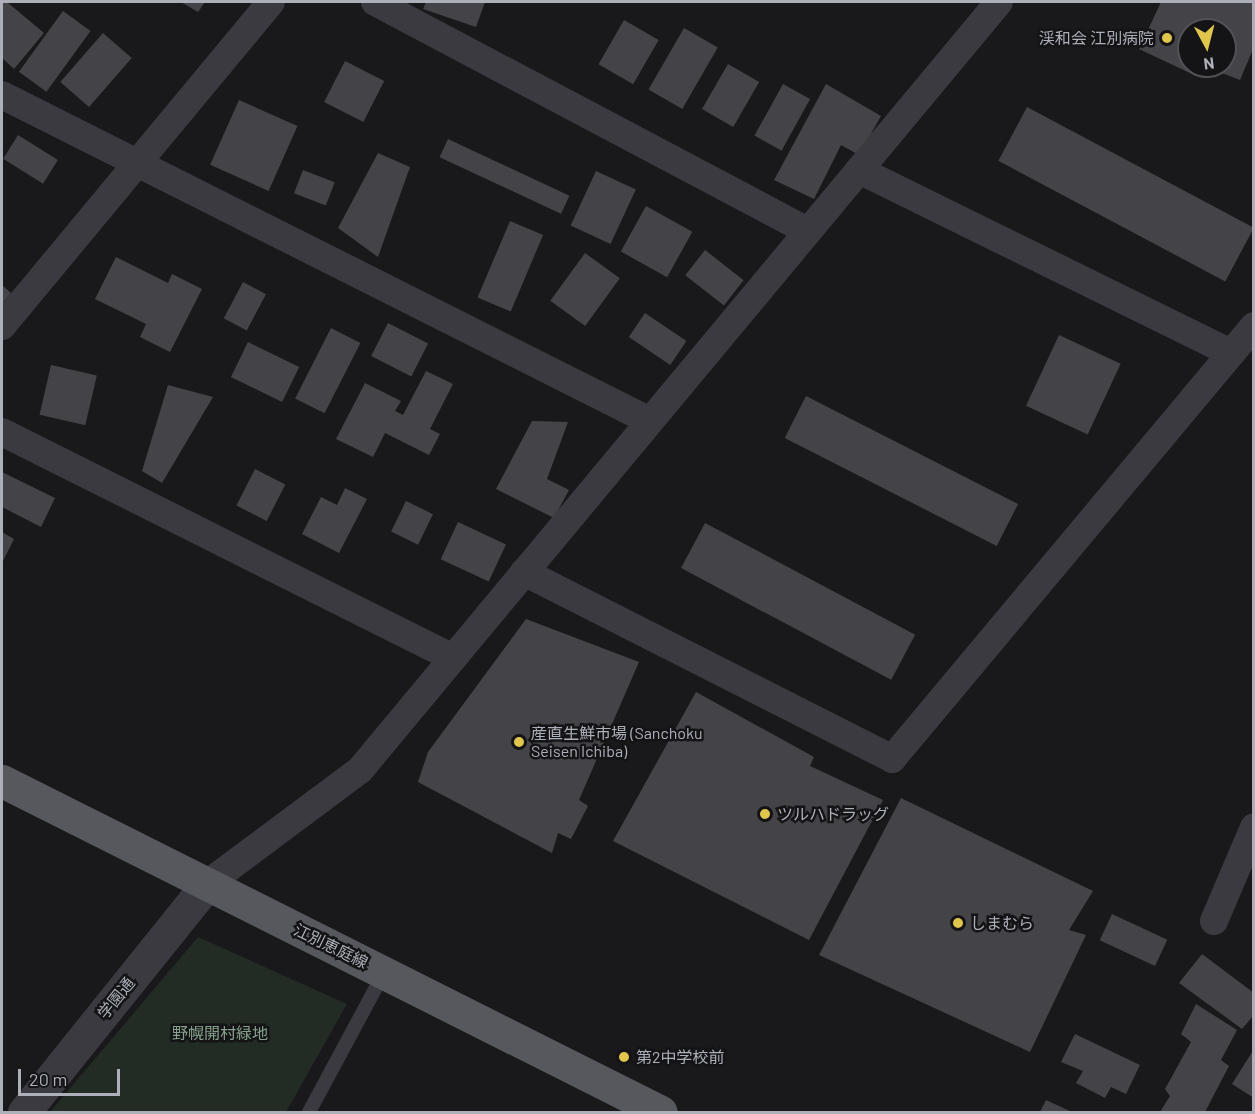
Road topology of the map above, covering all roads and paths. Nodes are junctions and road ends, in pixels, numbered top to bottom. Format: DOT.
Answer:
graph roads {
  1 [pos="271,2"];
  2 [pos="375,2"];
  3 [pos="999,2"];
  4 [pos="2,95"];
  5 [pos="138,162"];
  6 [pos="859,170"];
  7 [pos="808,231"];
  8 [pos="2,326"];
  9 [pos="1254,326"];
  10 [pos="1231,353"];
  11 [pos="650,421"];
  12 [pos="2,432"];
  13 [pos="524,572"];
  14 [pos="453,658"];
  15 [pos="2,781"];
  16 [pos="1254,827"];
  17 [pos="207,884"];
  18 [pos="1214,921"];
  19 [pos="384,973"];
  20 [pos="24,1113"];
  21 [pos="309,1113"];
  22 [pos="661,1113"];
  1 -- 5 [label="street"];
  2 -- 7 [label="street"];
  3 -- 6 [label="street"];
  4 -- 5 [label="street"];
  5 -- 8 [label="street"];
  5 -- 11 [label="street"];
  6 -- 7 [label="street"];
  6 -- 10 [label="street"];
  7 -- 11 [label="street"];
  9 -- 10 [label="street"];
  10 -- 13 [label="street"];
  11 -- 13 [label="street"];
  12 -- 14 [label="street"];
  13 -- 14 [label="street"];
  14 -- 17 [label="street"];
  15 -- 17 [label="main road, 江別恵庭線"];
  16 -- 18 [label="street"];
  17 -- 19 [label="main road, 江別恵庭線"];
  17 -- 20 [label="street, 学園通"];
  19 -- 21 [label="lane"];
  19 -- 22 [label="main road, 江別恵庭線"];
}
